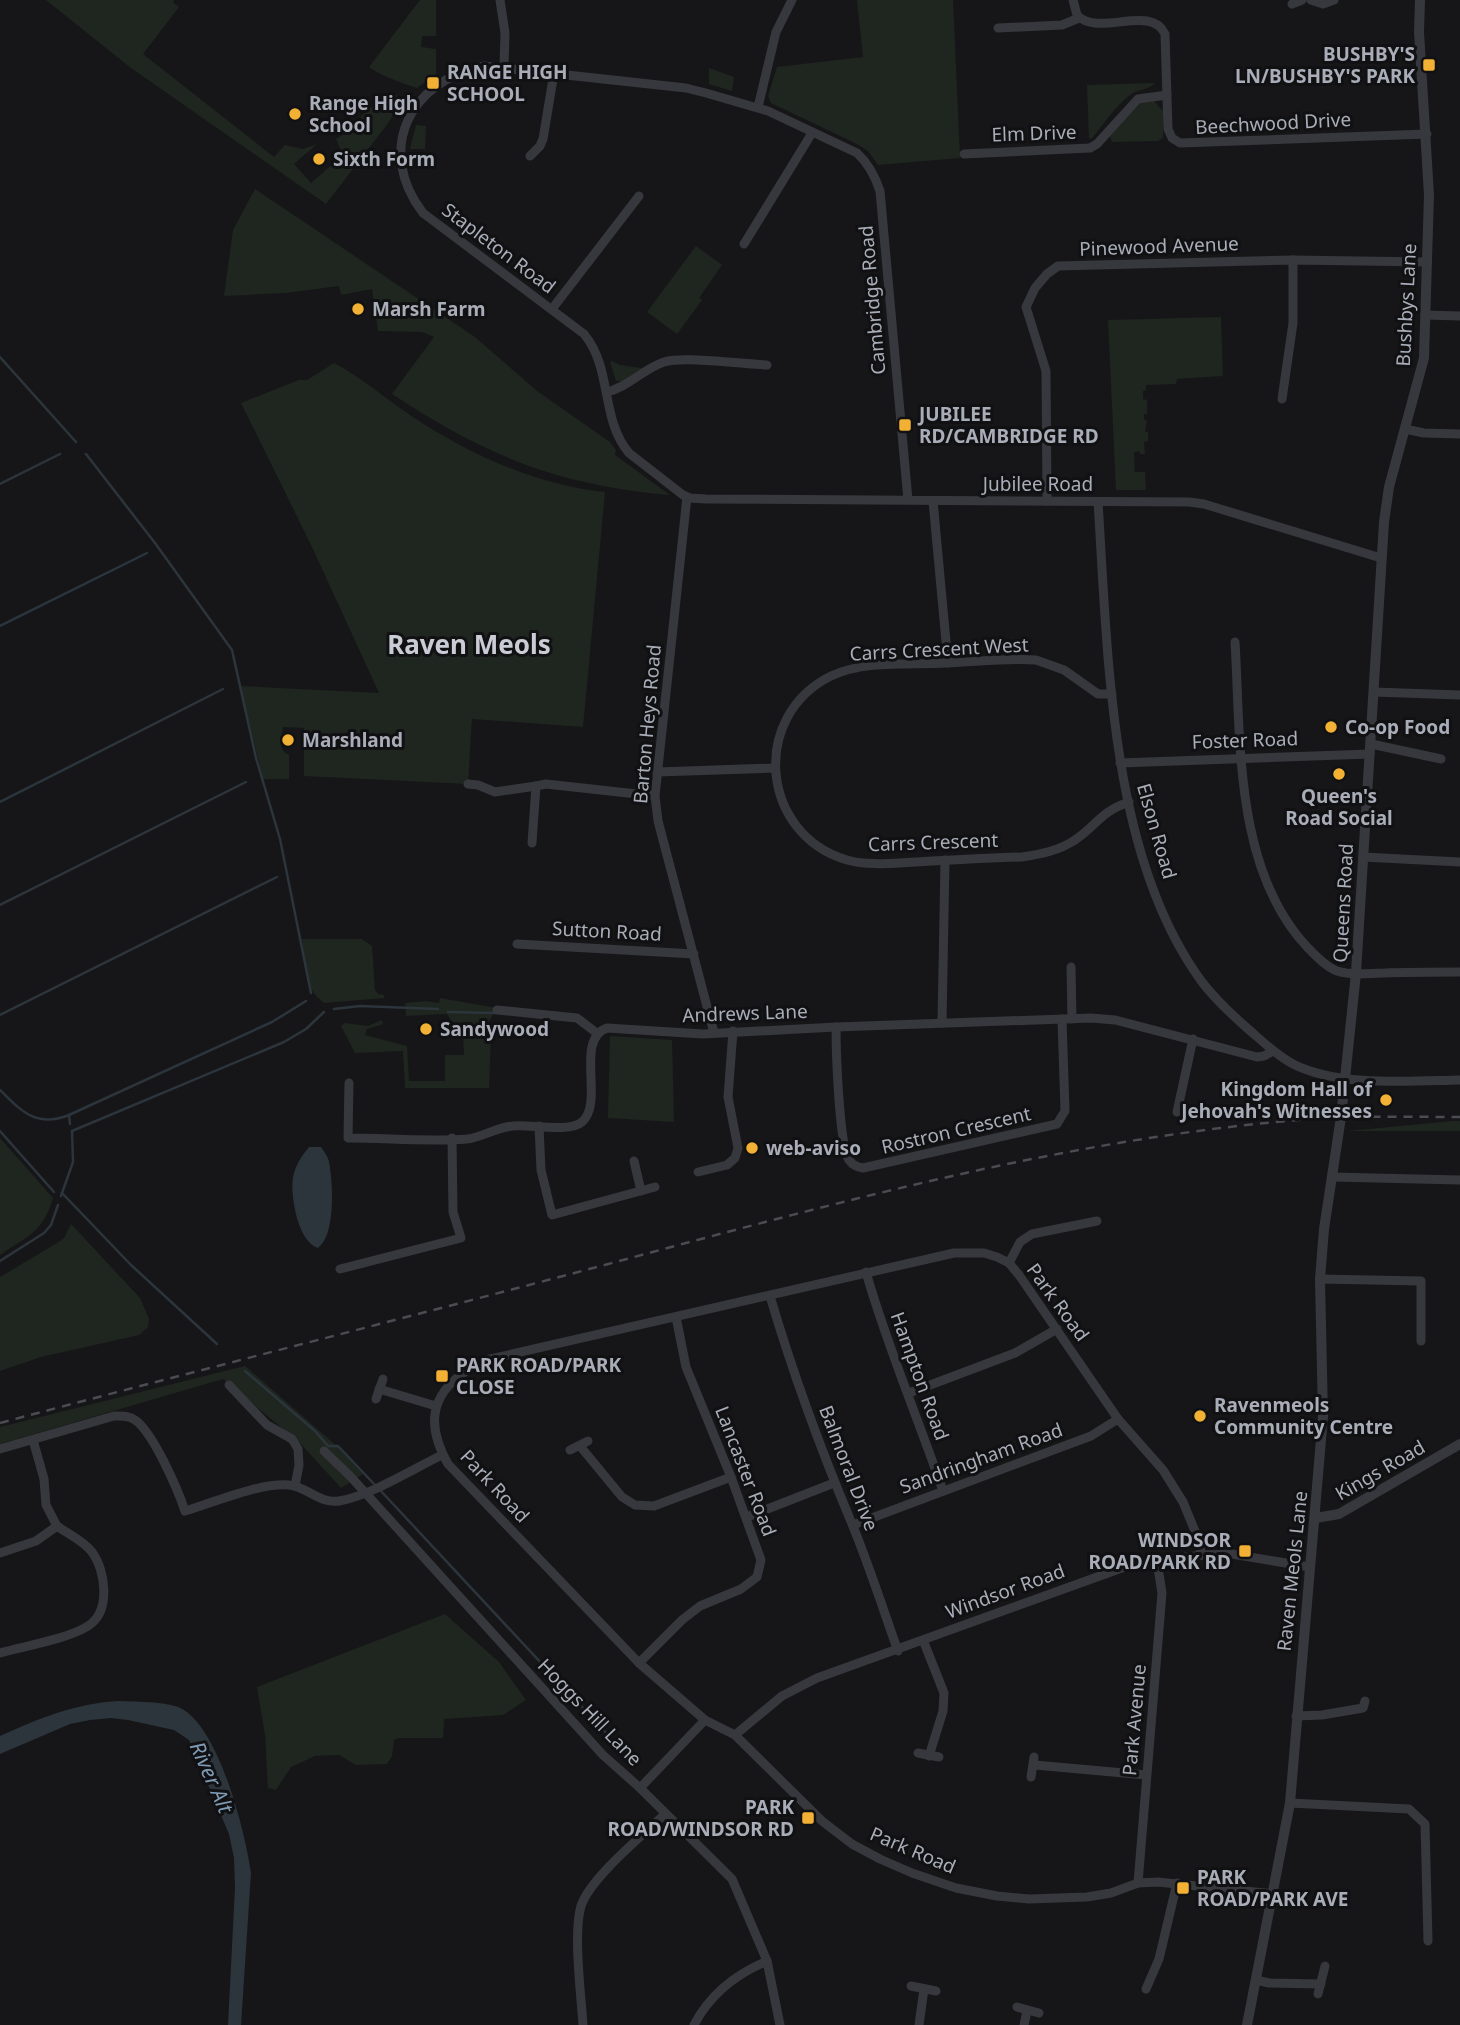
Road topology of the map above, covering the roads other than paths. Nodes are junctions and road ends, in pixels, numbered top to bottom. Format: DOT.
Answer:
graph roads {
  1 [pos="500,0"];
  2 [pos="792,0"];
  3 [pos="1073,0"];
  4 [pos="1302,0"];
  5 [pos="1311,0"];
  6 [pos="1334,0"];
  7 [pos="1420,0"];
  8 [pos="1292,4"];
  9 [pos="1079,18"];
  10 [pos="998,28"];
  11 [pos="504,66"];
  12 [pos="554,73"];
  13 [pos="1167,95"];
  14 [pos="758,107"];
  15 [pos="812,133"];
  16 [pos="1427,134"];
  17 [pos="964,153"];
  18 [pos="530,156"];
  19 [pos="639,196"];
  20 [pos="744,244"];
  21 [pos="1293,260"];
  22 [pos="1427,262"];
  23 [pos="552,309"];
  24 [pos="1425,315"];
  25 [pos="1460,316"];
  26 [pos="767,365"];
  27 [pos="607,392"];
  28 [pos="1282,399"];
  29 [pos="1405,429"];
  30 [pos="1460,435"];
  31 [pos="687,497"];
  32 [pos="908,500"];
  33 [pos="933,501"];
  34 [pos="1047,501"];
  35 [pos="1098,502"];
  36 [pos="1381,558"];
  37 [pos="1235,642"];
  38 [pos="948,663"];
  39 [pos="1374,692"];
  40 [pos="1112,694"];
  41 [pos="1460,695"];
  42 [pos="1370,749"];
  43 [pos="1241,758"];
  44 [pos="1441,759"];
  45 [pos="1121,762"];
  46 [pos="775,768"];
  47 [pos="657,772"];
  48 [pos="468,784"];
  49 [pos="536,786"];
  50 [pos="655,796"];
  51 [pos="1129,802"];
  52 [pos="532,843"];
  53 [pos="1363,857"];
  54 [pos="945,860"];
  55 [pos="1460,862"];
  56 [pos="517,944"];
  57 [pos="694,954"];
  58 [pos="1071,967"];
  59 [pos="1460,972"];
  60 [pos="1356,973"];
  61 [pos="497,1010"];
  62 [pos="1067,1019"];
  63 [pos="942,1023"];
  64 [pos="836,1027"];
  65 [pos="733,1031"];
  66 [pos="714,1032"];
  67 [pos="598,1034"];
  68 [pos="1192,1038"];
  69 [pos="1273,1051"];
  70 [pos="1346,1078"];
  71 [pos="1460,1080"];
  72 [pos="349,1083"];
  73 [pos="1177,1112"];
  74 [pos="1341,1117"];
  75 [pos="539,1126"];
  76 [pos="452,1138"];
  77 [pos="634,1161"];
  78 [pos="698,1172"];
  79 [pos="1332,1177"];
  80 [pos="1460,1180"];
  81 [pos="655,1187"];
  82 [pos="641,1191"];
  83 [pos="1097,1221"];
  84 [pos="1009,1263"];
  85 [pos="340,1269"];
  86 [pos="866,1272"];
  87 [pos="1320,1279"];
  88 [pos="770,1296"];
  89 [pos="676,1317"];
  90 [pos="1057,1329"];
  91 [pos="1421,1341"];
  92 [pos="229,1385"];
  93 [pos="909,1393"];
  94 [pos="376,1399"];
  95 [pos="436,1406"];
  96 [pos="1118,1419"];
  97 [pos="33,1440"];
  98 [pos="1460,1444"];
  99 [pos="579,1446"];
  100 [pos="0,1449"];
  101 [pos="324,1451"];
  102 [pos="442,1455"];
  103 [pos="731,1477"];
  104 [pos="834,1483"];
  105 [pos="295,1486"];
  106 [pos="943,1491"];
  107 [pos="365,1493"];
  108 [pos="747,1517"];
  109 [pos="1315,1518"];
  110 [pos="853,1525"];
  111 [pos="57,1526"];
  112 [pos="0,1553"];
  113 [pos="1202,1555"];
  114 [pos="1157,1561"];
  115 [pos="1309,1567"];
  116 [pos="923,1640"];
  117 [pos="898,1651"];
  118 [pos="0,1653"];
  119 [pos="639,1663"];
  120 [pos="1364,1700"];
  121 [pos="1296,1716"];
  122 [pos="705,1720"];
  123 [pos="735,1735"];
  124 [pos="918,1753"];
  125 [pos="1146,1775"];
  126 [pos="1031,1777"];
  127 [pos="640,1788"];
  128 [pos="1290,1803"];
  129 [pos="665,1814"];
  130 [pos="1138,1883"];
  131 [pos="1177,1884"];
  132 [pos="1274,1894"];
  133 [pos="1428,1941"];
  134 [pos="767,1961"];
  135 [pos="1325,1966"];
  136 [pos="1256,1980"];
  137 [pos="911,1986"];
  138 [pos="924,1989"];
  139 [pos="1146,1989"];
  140 [pos="936,1991"];
  141 [pos="1017,2007"];
  142 [pos="1027,2011"];
  143 [pos="1039,2013"];
  144 [pos="583,2025"];
  145 [pos="694,2025"];
  146 [pos="780,2025"];
  147 [pos="919,2025"];
  148 [pos="1024,2025"];
  149 [pos="1247,2025"];
  1 -- 11 [label="street"];
  2 -- 14 [label="street"];
  3 -- 9 [label="street"];
  4 -- 8 [label="street"];
  5 -- 6 [label="street"];
  7 -- 16 [label="street, Bushbys Lane"];
  9 -- 10 [label="street"];
  9 -- 13 [label="street, Beechwood Drive"];
  11 -- 12 [label="street, Stapleton Road"];
  11 -- 23 [label="street, Stapleton Road"];
  12 -- 14 [label="street, Stapleton Road"];
  12 -- 18 [label="street"];
  13 -- 16 [label="street, Beechwood Drive"];
  13 -- 17 [label="street, Elm Drive"];
  14 -- 15 [label="street, Stapleton Road"];
  15 -- 20 [label="street"];
  15 -- 32 [label="street, Cambridge Road"];
  16 -- 22 [label="street, Bushbys Lane"];
  19 -- 23 [label="street"];
  21 -- 22 [label="street, Pinewood Avenue"];
  21 -- 28 [label="street"];
  21 -- 34 [label="street, Pinewood Avenue"];
  22 -- 24 [label="street, Bushbys Lane"];
  23 -- 27 [label="street, Stapleton Road"];
  24 -- 25 [label="street"];
  24 -- 29 [label="street, Bushbys Lane"];
  26 -- 27 [label="street"];
  27 -- 31 [label="street, Stapleton Road"];
  29 -- 30 [label="street"];
  29 -- 36 [label="street, Bushbys Lane"];
  31 -- 32 [label="street, Jubilee Road"];
  31 -- 47 [label="street, Barton Heys Road"];
  32 -- 33 [label="street, Jubilee Road"];
  33 -- 34 [label="street, Jubilee Road"];
  33 -- 38 [label="street"];
  34 -- 35 [label="street, Jubilee Road"];
  35 -- 36 [label="street, Jubilee Road"];
  35 -- 40 [label="street, Elson Road"];
  36 -- 39 [label="street, Bushbys Lane"];
  37 -- 43 [label="street"];
  38 -- 40 [label="street, Carrs Crescent West"];
  38 -- 46 [label="street, Carrs Crescent West"];
  39 -- 41 [label="street"];
  39 -- 42 [label="street, Queens Road"];
  40 -- 45 [label="street, Elson Road"];
  42 -- 43 [label="street, Foster Road"];
  42 -- 44 [label="street, Foster Road"];
  42 -- 53 [label="street, Queens Road"];
  43 -- 45 [label="street, Foster Road"];
  43 -- 60 [label="street"];
  45 -- 51 [label="street, Elson Road"];
  46 -- 47 [label="street"];
  46 -- 54 [label="street, Carrs Crescent"];
  47 -- 50 [label="street, Barton Heys Road"];
  48 -- 49 [label="street"];
  49 -- 50 [label="street"];
  49 -- 52 [label="street"];
  50 -- 57 [label="street, Barton Heys Road"];
  51 -- 54 [label="street, Carrs Crescent"];
  51 -- 69 [label="street, Elson Road"];
  53 -- 55 [label="street"];
  53 -- 60 [label="street, Queens Road"];
  54 -- 63 [label="street"];
  56 -- 57 [label="street, Sutton Road"];
  57 -- 66 [label="street, Barton Heys Road"];
  58 -- 62 [label="street"];
  59 -- 60 [label="street"];
  60 -- 70 [label="street, Queens Road"];
  61 -- 67 [label="street"];
  62 -- 63 [label="street, Andrews Lane"];
  62 -- 64 [label="street, Rostron Crescent"];
  62 -- 68 [label="street, Andrews Lane"];
  63 -- 64 [label="street, Andrews Lane"];
  64 -- 65 [label="street, Andrews Lane"];
  65 -- 66 [label="street, Andrews Lane"];
  65 -- 78 [label="street"];
  66 -- 67 [label="street, Andrews Lane"];
  67 -- 75 [label="street"];
  68 -- 69 [label="street, Andrews Lane"];
  68 -- 73 [label="street"];
  69 -- 70 [label="street, Elson Road"];
  70 -- 71 [label="street"];
  70 -- 74 [label="street, Queens Road"];
  72 -- 76 [label="street"];
  74 -- 79 [label="street, Raven Meols Lane"];
  75 -- 76 [label="street"];
  75 -- 82 [label="street"];
  76 -- 85 [label="street"];
  77 -- 82 [label="street"];
  79 -- 80 [label="street"];
  79 -- 87 [label="street, Raven Meols Lane"];
  81 -- 82 [label="street"];
  83 -- 84 [label="street"];
  84 -- 86 [label="street, Park Road"];
  84 -- 90 [label="street, Park Road"];
  86 -- 88 [label="street, Park Road"];
  86 -- 93 [label="street, Hampton Road"];
  87 -- 91 [label="street"];
  87 -- 109 [label="street, Raven Meols Lane"];
  88 -- 89 [label="street, Park Road"];
  88 -- 104 [label="street, Balmoral Drive"];
  89 -- 95 [label="street, Park Road"];
  89 -- 103 [label="street, Lancaster Road"];
  90 -- 93 [label="street"];
  90 -- 96 [label="street, Park Road"];
  92 -- 105 [label="street"];
  93 -- 106 [label="street, Hampton Road"];
  94 -- 95 [label="street"];
  95 -- 102 [label="street, Park Road"];
  96 -- 106 [label="street, Sandringham Road"];
  96 -- 113 [label="street, Park Road"];
  97 -- 100 [label="street"];
  97 -- 105 [label="street"];
  97 -- 111 [label="street"];
  98 -- 109 [label="street, Kings Road"];
  99 -- 103 [label="street"];
  101 -- 107 [label="street, Hoggs Hill Lane"];
  102 -- 107 [label="street"];
  102 -- 119 [label="street, Park Road"];
  103 -- 108 [label="street, Lancaster Road"];
  104 -- 108 [label="street"];
  104 -- 110 [label="street, Balmoral Drive"];
  105 -- 107 [label="street"];
  106 -- 110 [label="street, Sandringham Road"];
  107 -- 127 [label="street, Hoggs Hill Lane"];
  108 -- 119 [label="street, Lancaster Road"];
  109 -- 115 [label="street, Raven Meols Lane"];
  110 -- 117 [label="street, Balmoral Drive"];
  111 -- 112 [label="street"];
  111 -- 118 [label="street"];
  113 -- 114 [label="street, Windsor Road"];
  113 -- 115 [label="street, Windsor Road"];
  114 -- 116 [label="street, Windsor Road"];
  114 -- 125 [label="street, Park Avenue"];
  115 -- 121 [label="street, Raven Meols Lane"];
  116 -- 117 [label="street, Windsor Road"];
  116 -- 124 [label="street"];
  117 -- 123 [label="street, Windsor Road"];
  119 -- 122 [label="street, Park Road"];
  120 -- 121 [label="street"];
  121 -- 128 [label="street, Raven Meols Lane"];
  122 -- 123 [label="street, Park Road"];
  122 -- 127 [label="street"];
  123 -- 130 [label="street, Park Road"];
  125 -- 126 [label="street"];
  125 -- 130 [label="street, Park Avenue"];
  127 -- 129 [label="street, Hoggs Hill Lane"];
  128 -- 132 [label="street, Raven Meols Lane"];
  128 -- 133 [label="street"];
  129 -- 134 [label="street, Hoggs Hill Lane"];
  129 -- 144 [label="street"];
  130 -- 131 [label="street, Park Road"];
  131 -- 132 [label="street, Park Road"];
  131 -- 139 [label="street"];
  132 -- 136 [label="street, Raven Meols Lane"];
  134 -- 145 [label="street"];
  134 -- 146 [label="street, Hoggs Hill Lane"];
  135 -- 136 [label="street"];
  136 -- 149 [label="street, Raven Meols Lane"];
  137 -- 138 [label="street"];
  138 -- 140 [label="street"];
  138 -- 147 [label="street"];
  141 -- 142 [label="street"];
  142 -- 143 [label="street"];
  142 -- 148 [label="street"];
}
